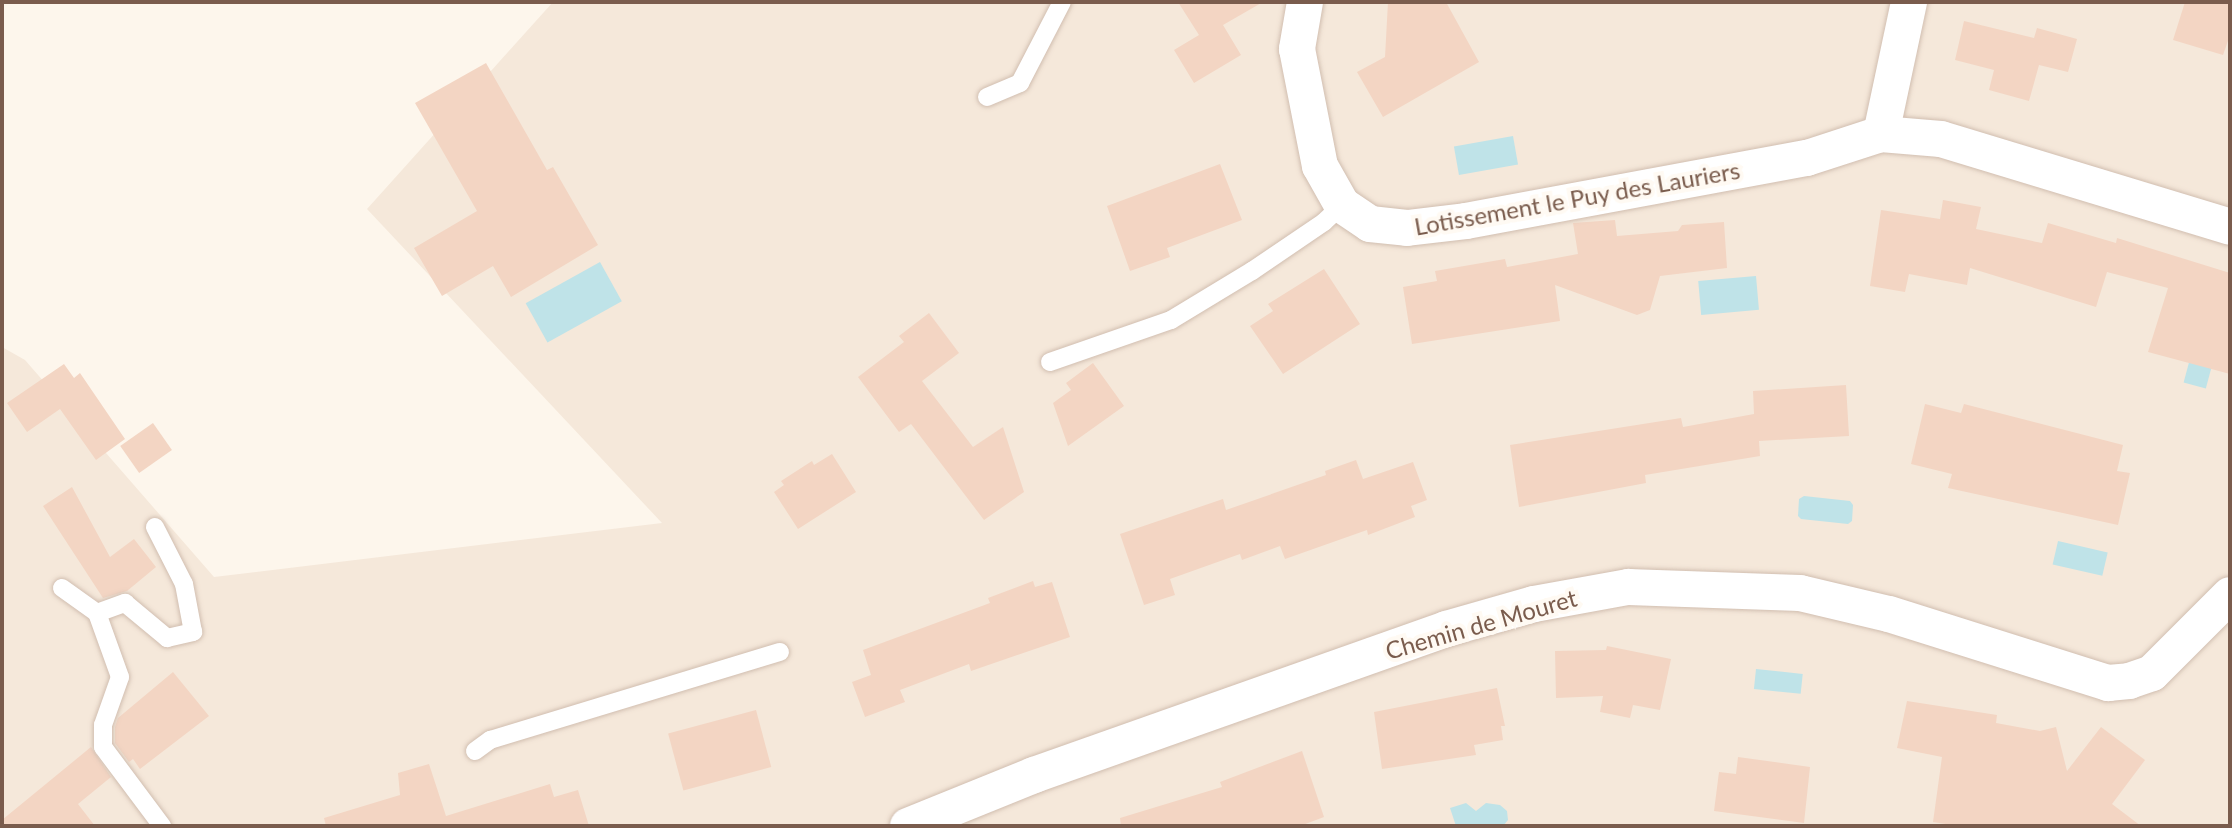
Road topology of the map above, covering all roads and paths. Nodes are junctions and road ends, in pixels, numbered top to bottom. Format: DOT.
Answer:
graph roads {
  1 [pos="1062,2"];
  2 [pos="1305,2"];
  3 [pos="1909,2"];
  4 [pos="987,97"];
  5 [pos="1881,134"];
  6 [pos="1342,205"];
  7 [pos="2230,227"];
  8 [pos="1050,362"];
  9 [pos="155,527"];
  10 [pos="62,588"];
  11 [pos="2230,595"];
  12 [pos="97,613"];
  13 [pos="780,652"];
  14 [pos="475,751"];
  15 [pos="162,826"];
  16 [pos="908,826"];
  1 -- 4 [label="lane"];
  2 -- 6 [label="street"];
  3 -- 5 [label="street"];
  5 -- 6 [label="street, Lotissement le Puy des Lauriers"];
  5 -- 7 [label="street, Lotissement le Puy des Lauriers"];
  6 -- 8 [label="lane"];
  9 -- 12 [label="lane"];
  10 -- 12 [label="lane"];
  11 -- 16 [label="street, Chemin de Mouret"];
  12 -- 15 [label="lane"];
  13 -- 14 [label="lane"];
}
